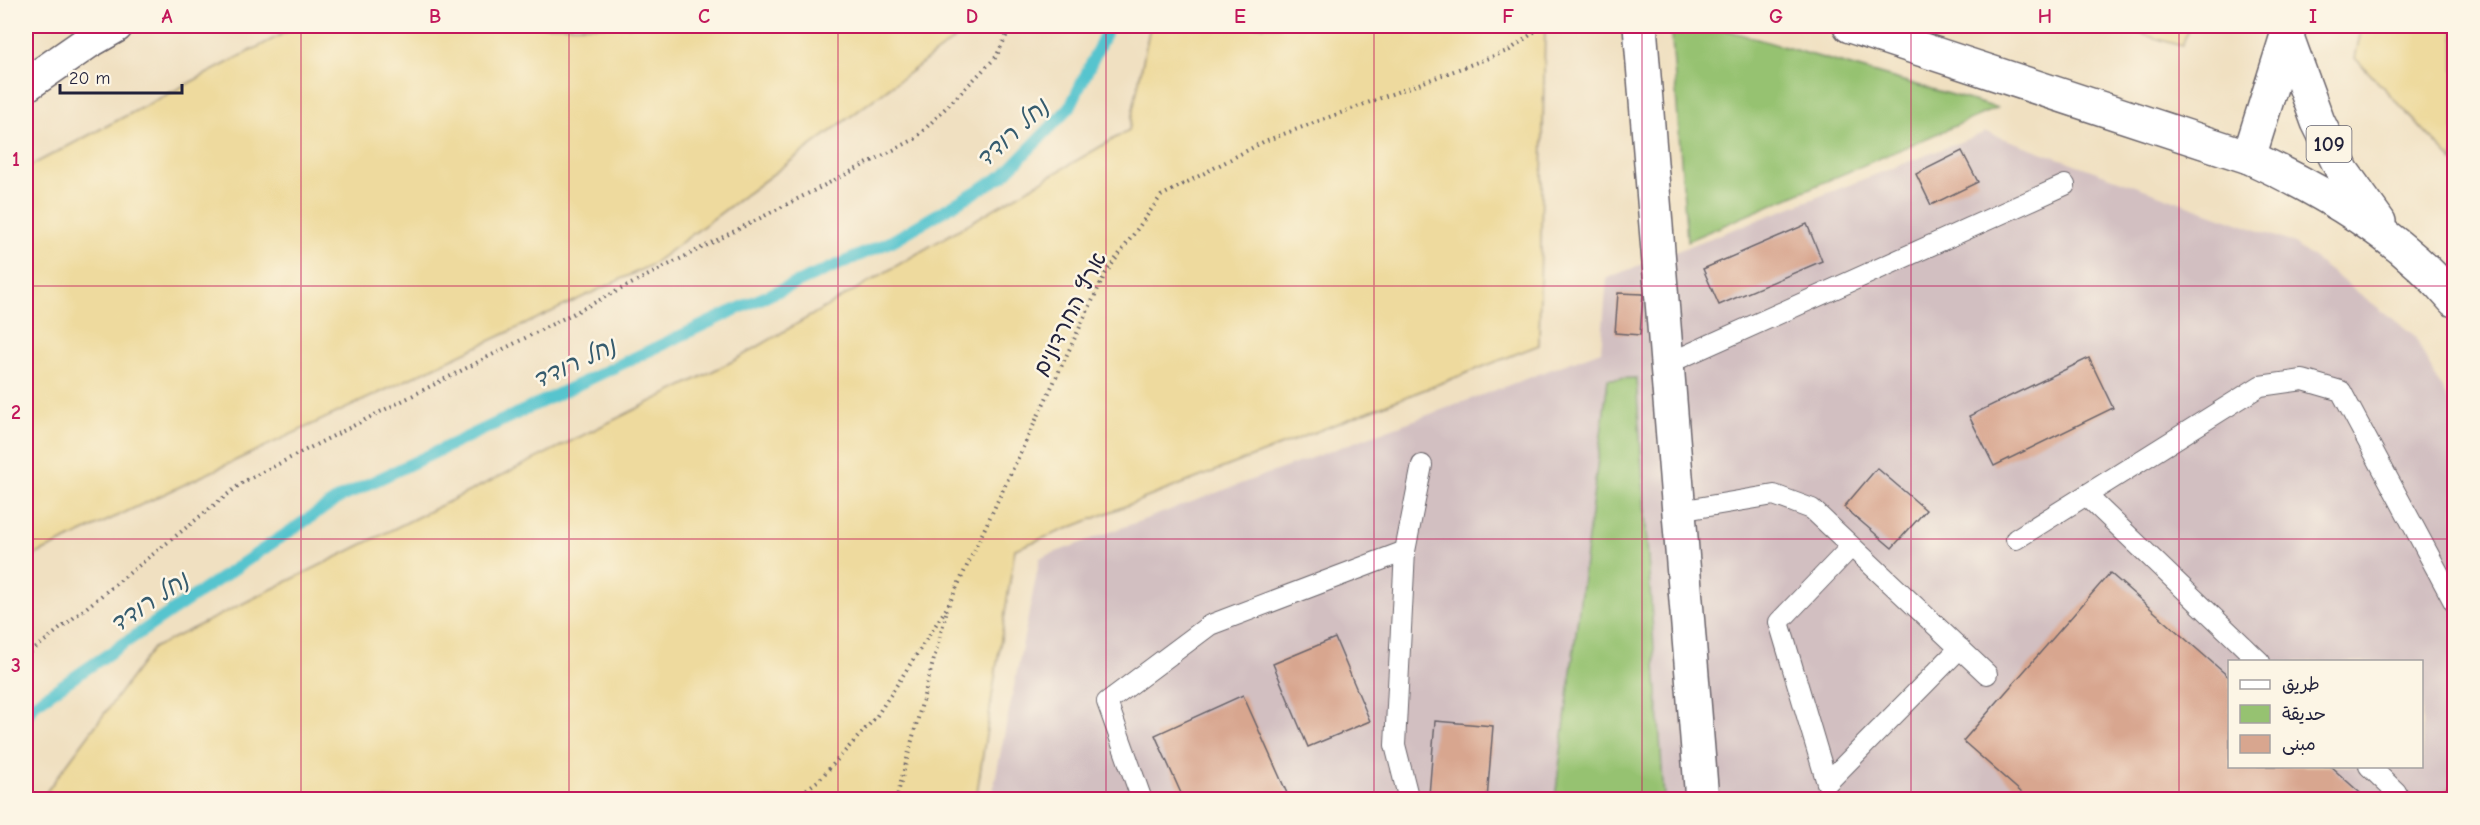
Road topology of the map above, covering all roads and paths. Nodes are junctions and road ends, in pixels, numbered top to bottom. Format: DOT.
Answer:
graph roads {
  1 [pos="116,26"];
  2 [pos="1011,26"];
  3 [pos="1542,26"];
  4 [pos="1640,26"];
  5 [pos="1850,26"];
  6 [pos="2294,30"];
  7 [pos="26,85"];
  8 [pos="2249,157"];
  9 [pos="2065,185"];
  10 [pos="2392,241"];
  11 [pos="2454,300"];
  12 [pos="1667,364"];
  13 [pos="1422,465"];
  14 [pos="2086,495"];
  15 [pos="1679,511"];
  16 [pos="2016,539"];
  17 [pos="1851,547"];
  18 [pos="1405,551"];
  19 [pos="2454,602"];
  20 [pos="948,606"];
  21 [pos="1960,648"];
  22 [pos="26,656"];
  23 [pos="2258,660"];
  24 [pos="1987,674"];
  25 [pos="2371,768"];
  26 [pos="792,800"];
  27 [pos="896,800"];
  28 [pos="1142,800"];
  29 [pos="1409,800"];
  30 [pos="1702,800"];
  31 [pos="2400,800"];
  1 -- 7 [label="main road"];
  2 -- 22 [label="path"];
  3 -- 20 [label="path, ארץ החרדונים"];
  4 -- 12 [label="main road"];
  5 -- 8 [label="main road"];
  6 -- 8 [label="main road, 109"];
  6 -- 10 [label="main road, 109"];
  8 -- 10 [label="main road, 109"];
  9 -- 12 [label="lane"];
  10 -- 11 [label="main road, 109"];
  12 -- 15 [label="main road"];
  13 -- 18 [label="lane"];
  14 -- 16 [label="lane"];
  14 -- 19 [label="lane"];
  14 -- 23 [label="lane"];
  15 -- 17 [label="lane"];
  15 -- 30 [label="main road"];
  17 -- 21 [label="lane"];
  17 -- 21 [label="lane"];
  18 -- 28 [label="lane"];
  18 -- 29 [label="lane"];
  20 -- 26 [label="path, ארץ החרדונים"];
  20 -- 27 [label="path"];
  21 -- 24 [label="lane"];
  25 -- 31 [label="lane"];
}
